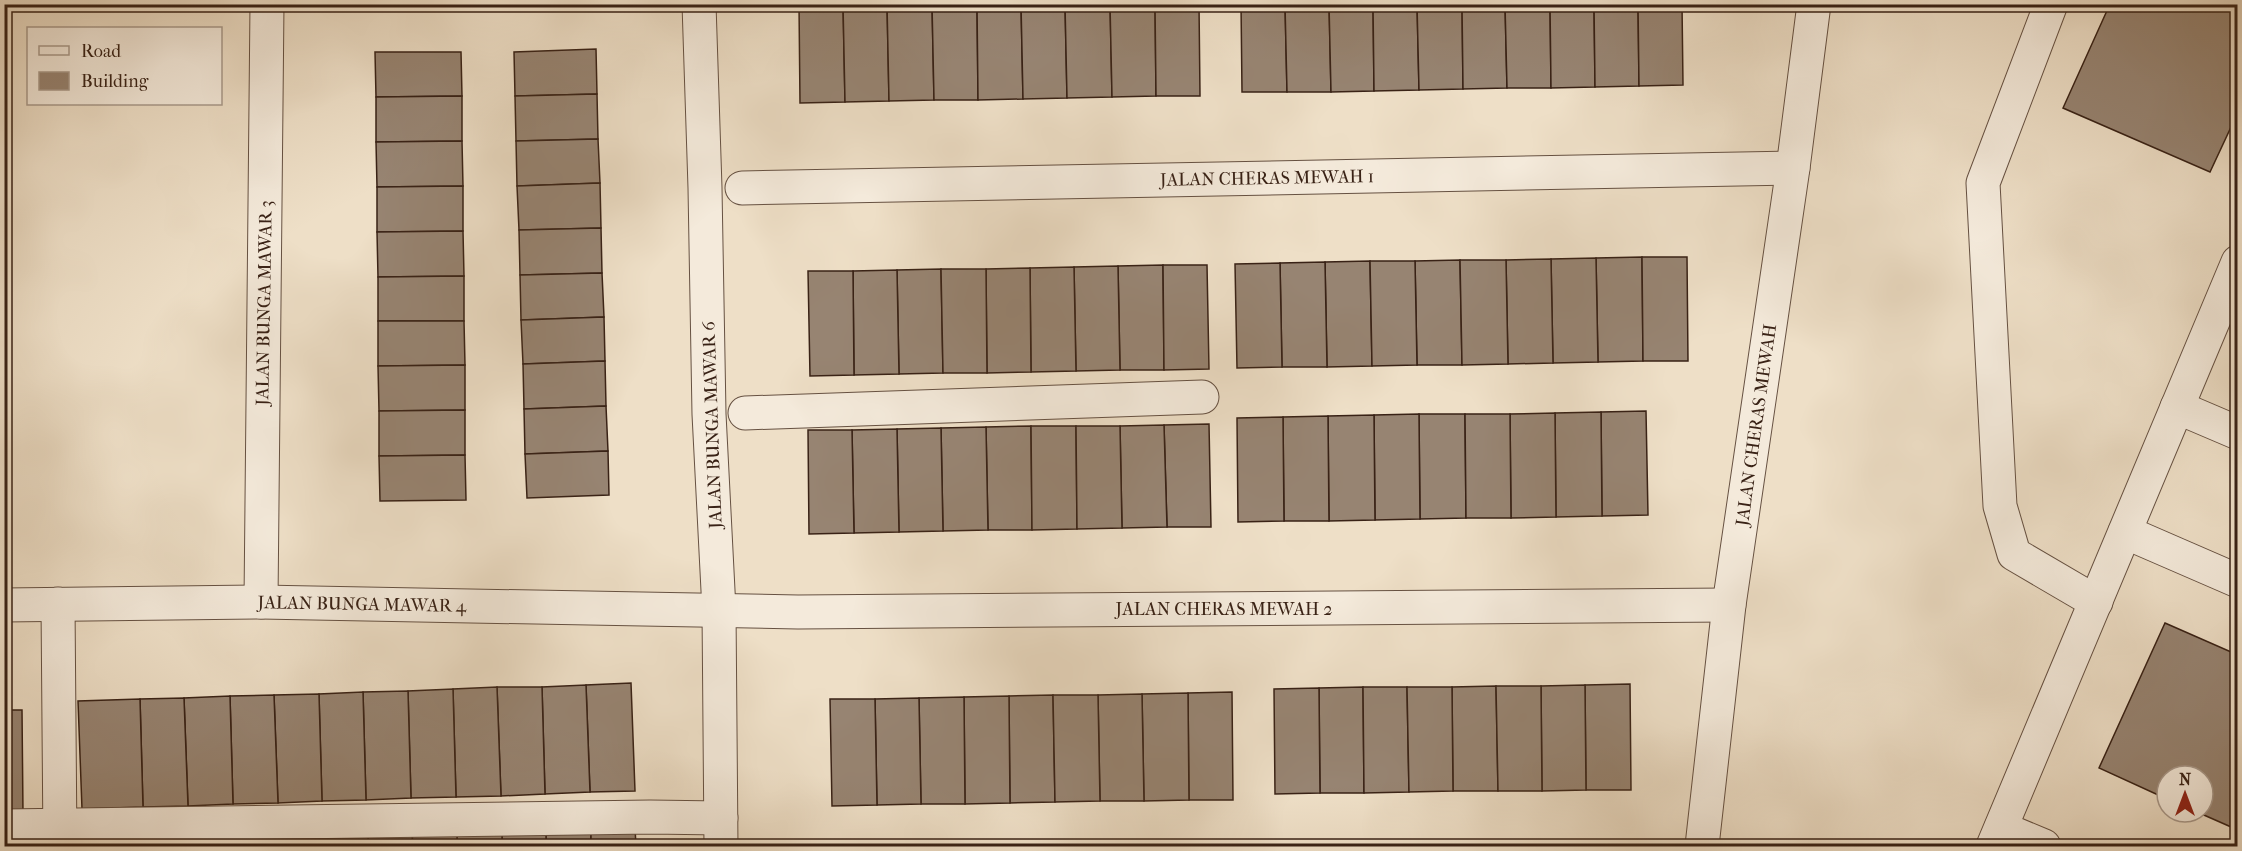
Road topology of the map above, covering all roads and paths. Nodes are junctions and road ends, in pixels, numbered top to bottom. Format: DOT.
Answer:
graph roads {
  1 [pos="267,4"];
  2 [pos="699,4"];
  3 [pos="1814,4"];
  4 [pos="2051,4"];
  5 [pos="1793,168"];
  6 [pos="742,188"];
  7 [pos="2238,262"];
  8 [pos="1202,398"];
  9 [pos="2177,407"];
  10 [pos="745,413"];
  11 [pos="2238,434"];
  12 [pos="2125,532"];
  13 [pos="2238,581"];
  14 [pos="261,602"];
  15 [pos="2096,602"];
  16 [pos="58,604"];
  17 [pos="4,605"];
  18 [pos="1729,605"];
  19 [pos="719,610"];
  20 [pos="4,826"];
  21 [pos="721,832"];
  22 [pos="60,836"];
  23 [pos="1997,837"];
  24 [pos="1702,846"];
  25 [pos="2044,846"];
  1 -- 14 [label="street, JALAN BUNGA MAWAR 3"];
  2 -- 19 [label="street, JALAN BUNGA MAWAR 6"];
  3 -- 5 [label="street, JALAN CHERAS MEWAH"];
  4 -- 15 [label="street"];
  5 -- 6 [label="street, JALAN CHERAS MEWAH 1"];
  5 -- 18 [label="street, JALAN CHERAS MEWAH"];
  7 -- 9 [label="street"];
  8 -- 10 [label="street"];
  9 -- 11 [label="street"];
  9 -- 12 [label="street"];
  12 -- 13 [label="street"];
  12 -- 15 [label="street"];
  14 -- 16 [label="street, JALAN BUNGA MAWAR 4"];
  14 -- 19 [label="street, JALAN BUNGA MAWAR 4"];
  15 -- 23 [label="street"];
  16 -- 17 [label="street, JALAN BUNGA MAWAR 4"];
  16 -- 22 [label="street"];
  18 -- 19 [label="street, JALAN CHERAS MEWAH 2"];
  18 -- 24 [label="street, JALAN CHERAS MEWAH"];
  19 -- 21 [label="street, JALAN BUNGA MAWAR 6"];
  20 -- 22 [label="street"];
  21 -- 22 [label="street"];
  23 -- 25 [label="street"];
}
